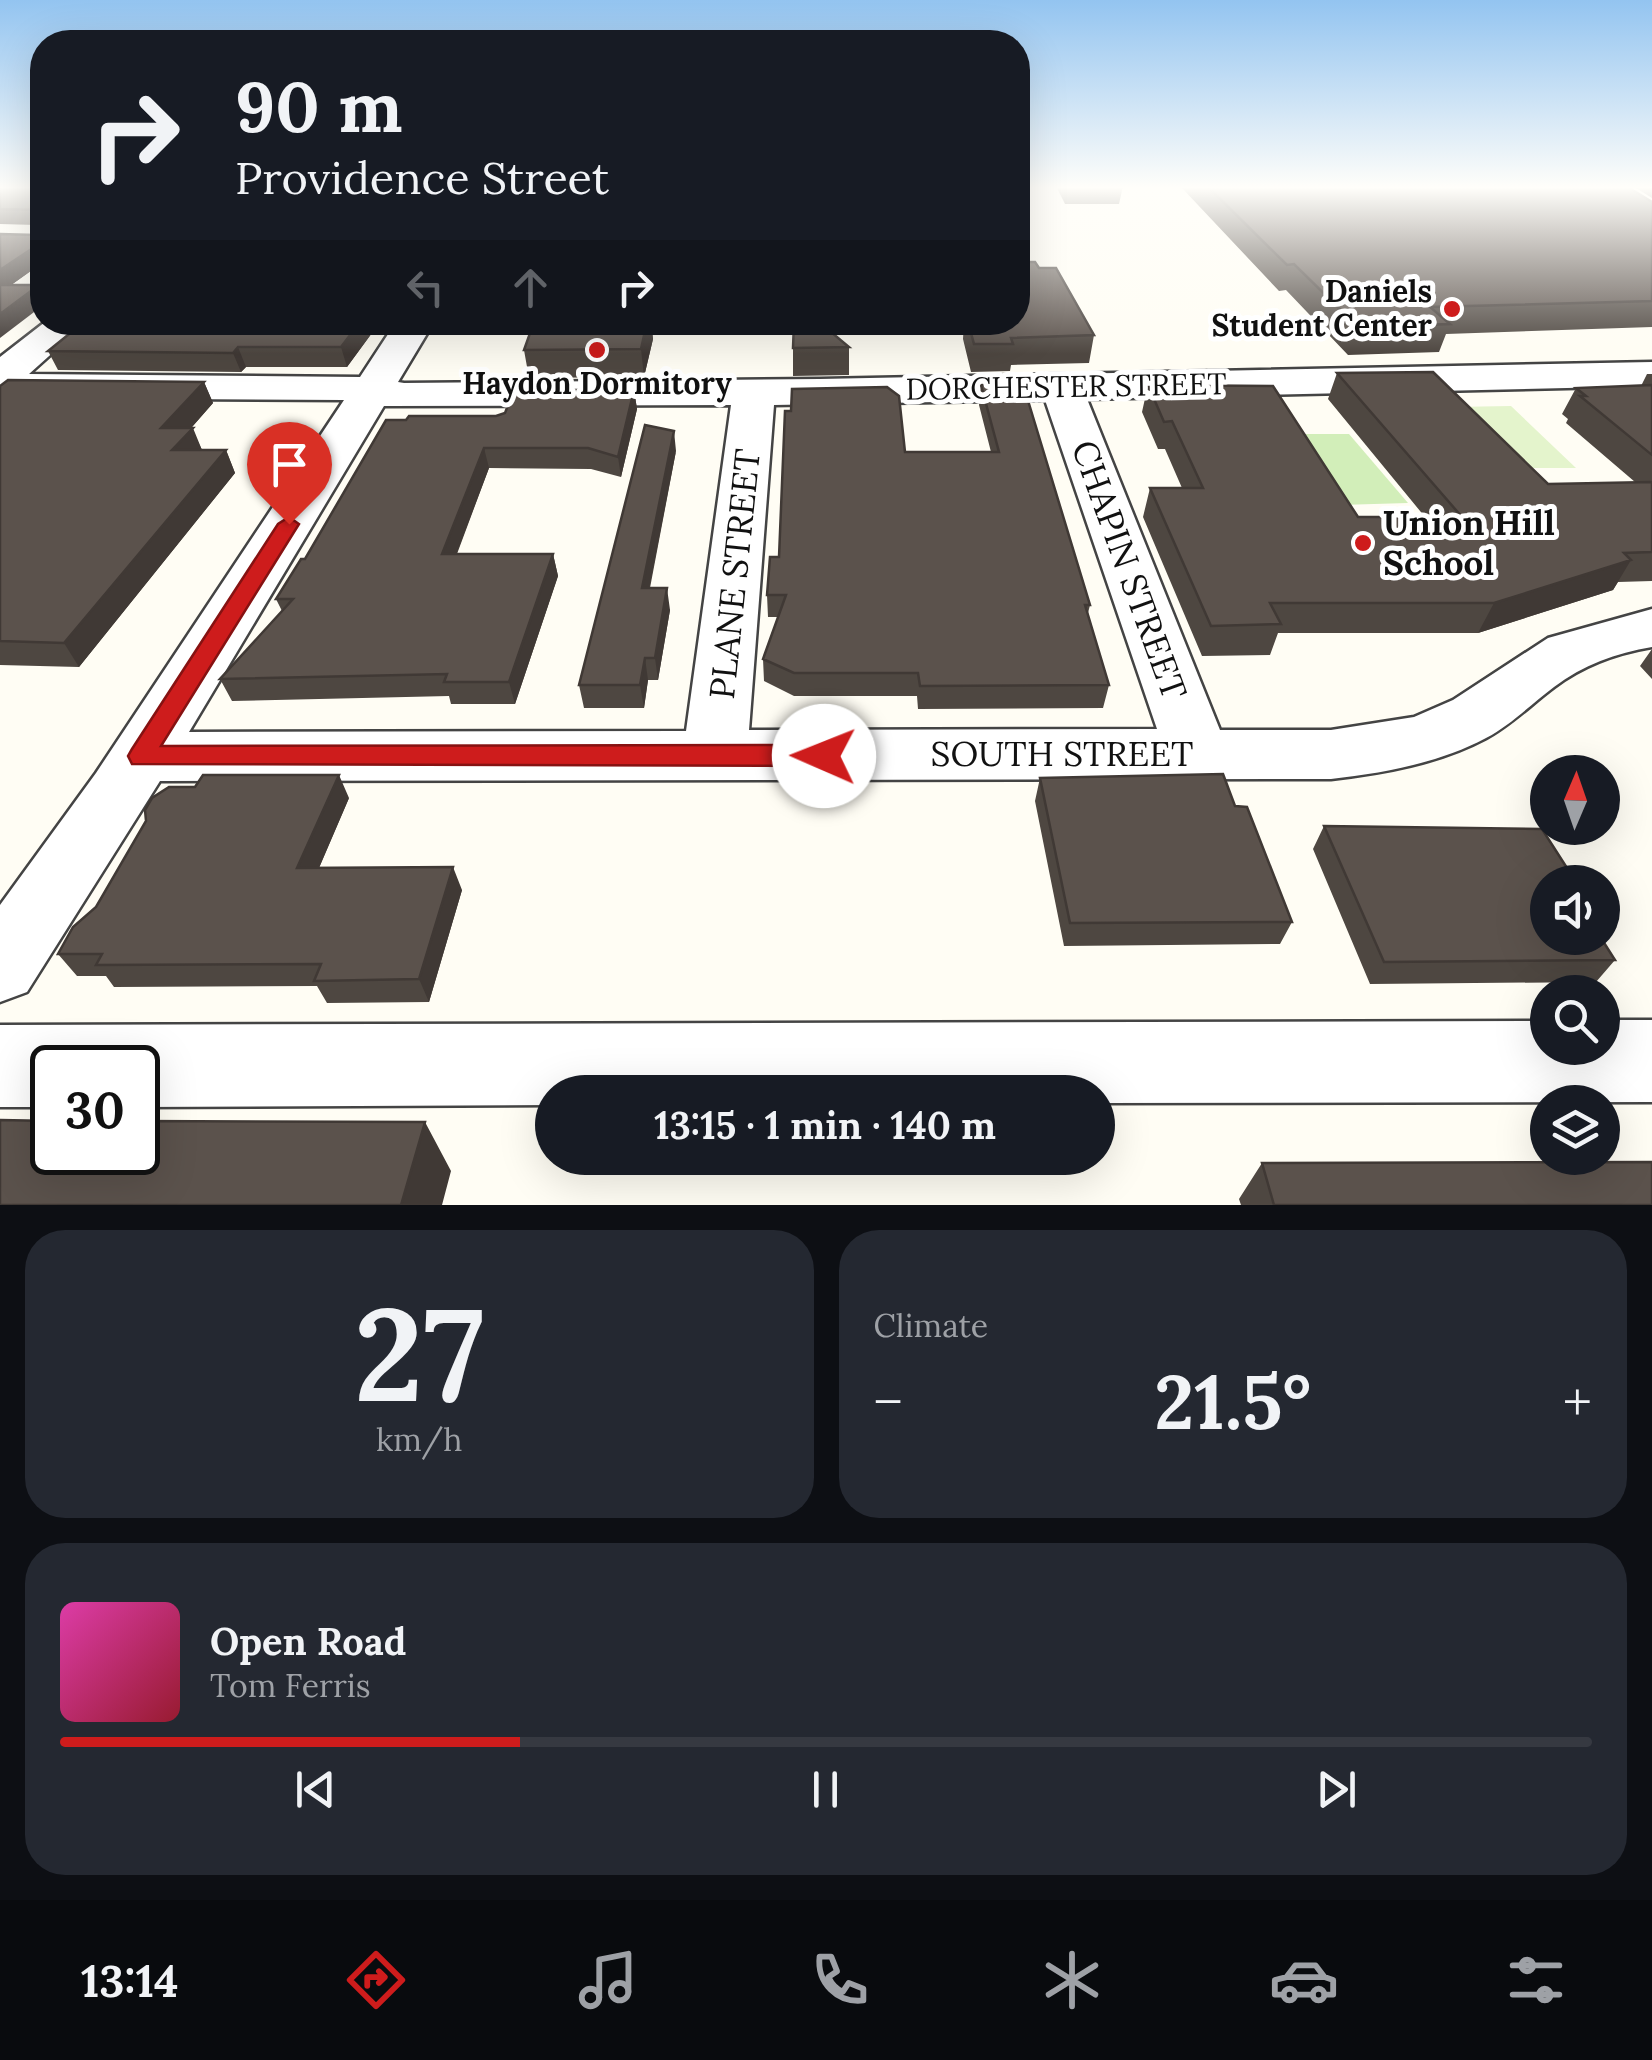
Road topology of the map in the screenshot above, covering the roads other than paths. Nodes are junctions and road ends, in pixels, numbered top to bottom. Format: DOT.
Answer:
graph roads {
  1 [pos="52,335"];
  2 [pos="407,335"];
  3 [pos="1652,374"];
  4 [pos="0,377"];
  5 [pos="0,386"];
  6 [pos="1062,387"];
  7 [pos="370,392"];
  8 [pos="754,394"];
  9 [pos="1652,628"];
  10 [pos="1196,753"];
  11 [pos="716,754"];
  12 [pos="141,756"];
  13 [pos="0,967"];
  14 [pos="1652,1061"];
  15 [pos="0,1066"];
  1 -- 4 [label="street"];
  2 -- 7 [label="street"];
  3 -- 6 [label="street, DORCHESTER STREET"];
  5 -- 7 [label="street, DORCHESTER STREET"];
  6 -- 8 [label="street, DORCHESTER STREET"];
  6 -- 10 [label="street, CHAPIN STREET"];
  7 -- 8 [label="street, DORCHESTER STREET"];
  7 -- 12 [label="street"];
  8 -- 11 [label="street, PLANE STREET"];
  9 -- 10 [label="street, SOUTH STREET"];
  10 -- 11 [label="street, SOUTH STREET"];
  11 -- 12 [label="street, SOUTH STREET"];
  12 -- 13 [label="street"];
  14 -- 15 [label="street"];
}
